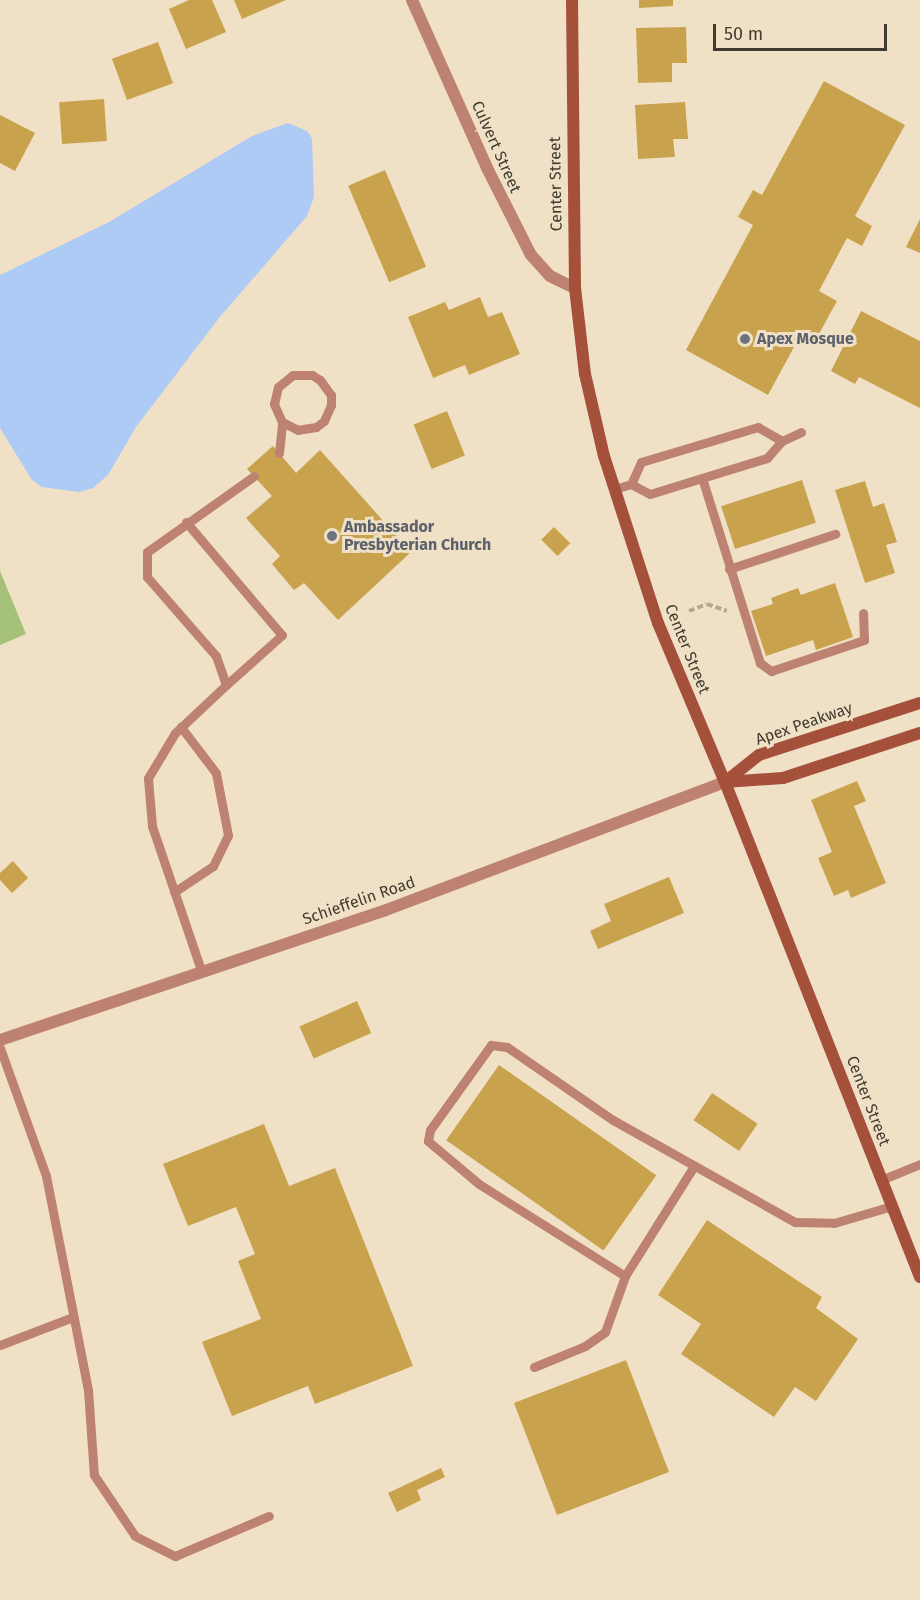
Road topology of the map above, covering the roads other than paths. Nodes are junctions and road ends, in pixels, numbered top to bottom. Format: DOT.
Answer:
graph roads {
  1 [pos="412,0"];
  2 [pos="572,0"];
  3 [pos="575,288"];
  4 [pos="282,422"];
  5 [pos="801,432"];
  6 [pos="782,441"];
  7 [pos="279,453"];
  8 [pos="254,476"];
  9 [pos="702,478"];
  10 [pos="631,484"];
  11 [pos="614,489"];
  12 [pos="186,522"];
  13 [pos="835,534"];
  14 [pos="729,569"];
  15 [pos="863,613"];
  16 [pos="226,685"];
  17 [pos="920,703"];
  18 [pos="181,727"];
  19 [pos="920,733"];
  20 [pos="725,782"];
  21 [pos="174,892"];
  22 [pos="201,970"];
  23 [pos="0,1040"];
  24 [pos="0,1048"];
  25 [pos="920,1164"];
  26 [pos="694,1166"];
  27 [pos="881,1180"];
  28 [pos="892,1206"];
  29 [pos="625,1276"];
  30 [pos="920,1277"];
  31 [pos="73,1317"];
  32 [pos="0,1345"];
  33 [pos="534,1367"];
  34 [pos="269,1516"];
  1 -- 3 [label="street, Culvert Street"];
  2 -- 3 [label="main road, Center Street"];
  3 -- 11 [label="main road, Center Street"];
  4 -- 4 [label="lane"];
  4 -- 7 [label="lane"];
  5 -- 6 [label="lane"];
  6 -- 9 [label="lane"];
  6 -- 10 [label="lane"];
  8 -- 12 [label="lane"];
  9 -- 10 [label="lane"];
  9 -- 14 [label="lane"];
  10 -- 11 [label="lane"];
  11 -- 20 [label="main road, Center Street"];
  12 -- 16 [label="lane"];
  12 -- 16 [label="lane"];
  13 -- 14 [label="lane"];
  14 -- 15 [label="lane"];
  16 -- 18 [label="lane"];
  17 -- 20 [label="main road, Apex Peakway"];
  18 -- 21 [label="lane"];
  18 -- 21 [label="lane"];
  19 -- 20 [label="main road"];
  20 -- 22 [label="street, Schieffelin Road"];
  20 -- 27 [label="main road, Center Street"];
  21 -- 22 [label="lane"];
  22 -- 23 [label="street, Schieffelin Road"];
  24 -- 31 [label="lane"];
  25 -- 27 [label="lane"];
  26 -- 28 [label="lane"];
  26 -- 29 [label="lane"];
  26 -- 29 [label="lane"];
  27 -- 28 [label="main road, Center Street"];
  28 -- 30 [label="main road, Center Street"];
  29 -- 33 [label="lane"];
  31 -- 32 [label="lane"];
  31 -- 34 [label="lane"];
}
